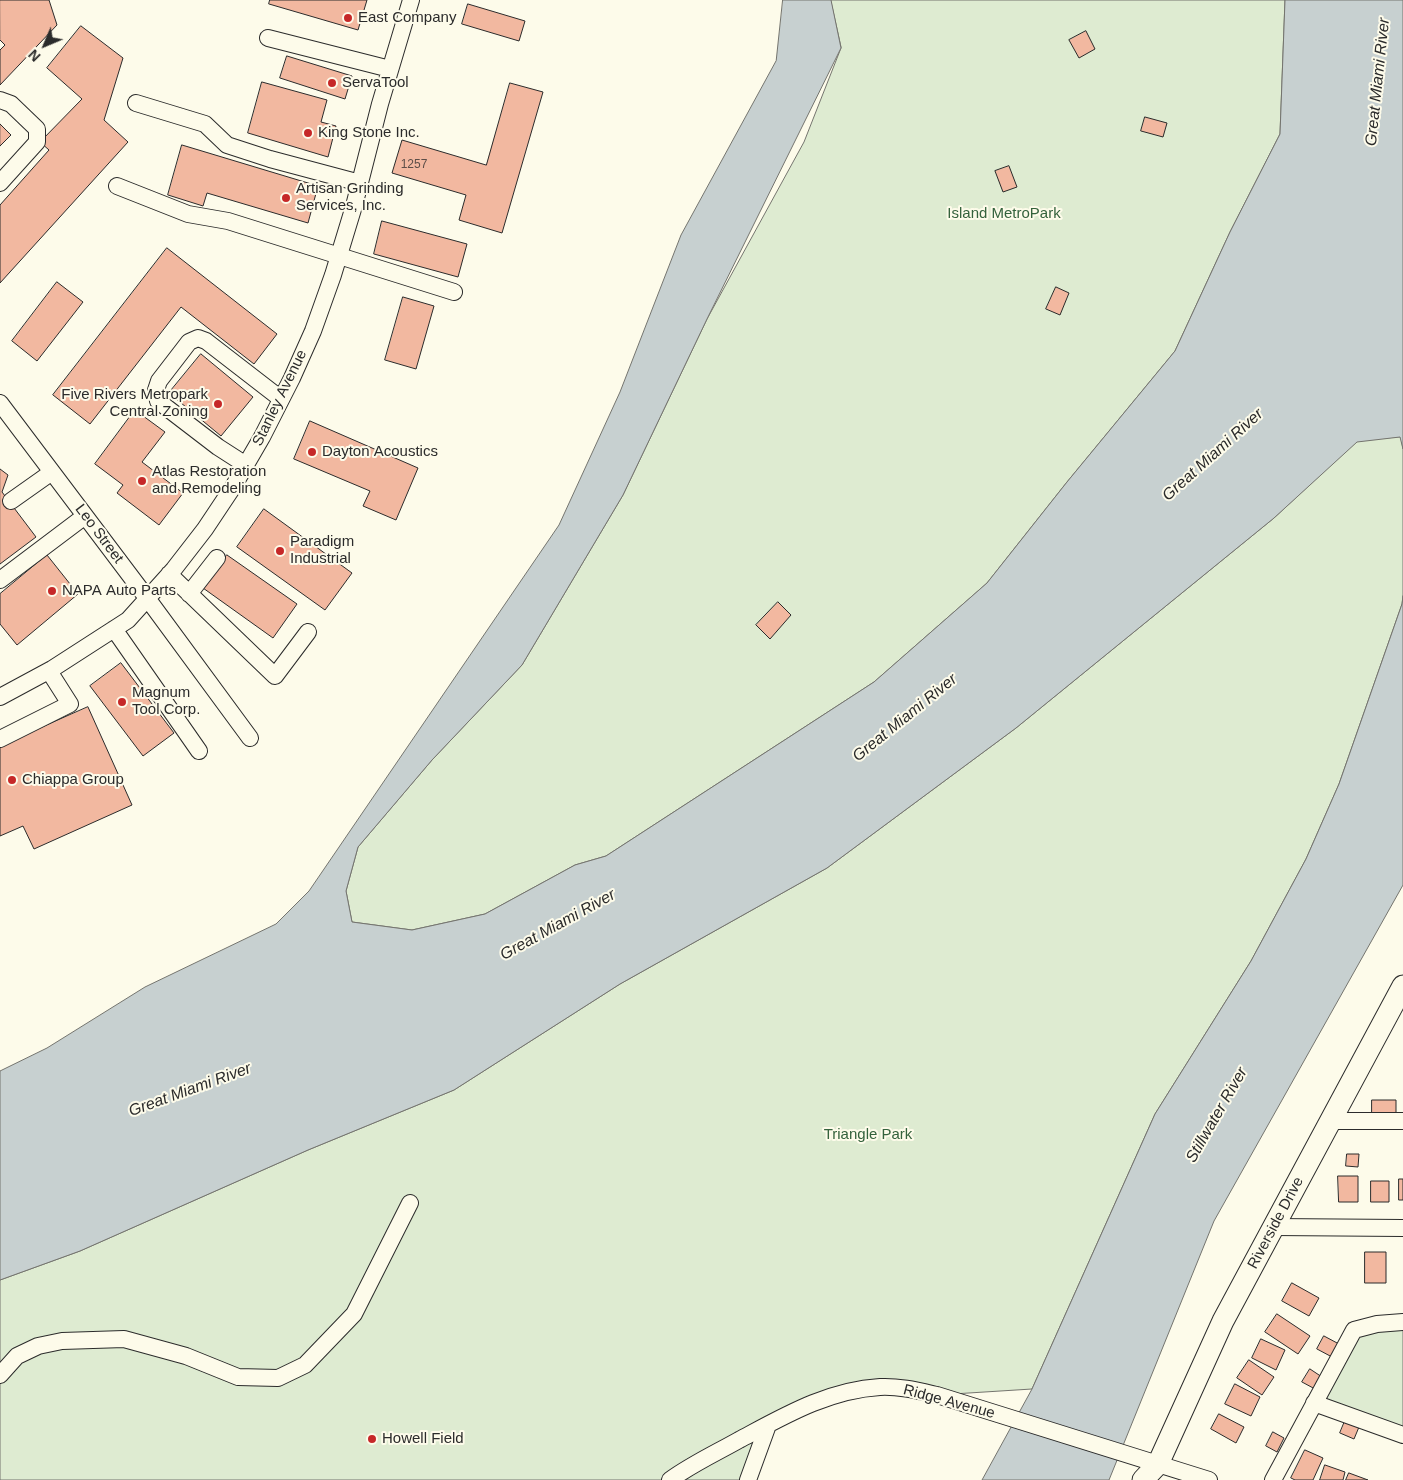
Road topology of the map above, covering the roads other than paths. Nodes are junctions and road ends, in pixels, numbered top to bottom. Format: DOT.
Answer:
graph roads {
  1 [pos="411,0"];
  2 [pos="268,38"];
  3 [pos="390,69"];
  4 [pos="0,100"];
  5 [pos="136,103"];
  6 [pos="0,183"];
  7 [pos="360,183"];
  8 [pos="117,186"];
  9 [pos="339,256"];
  10 [pos="454,292"];
  11 [pos="281,399"];
  12 [pos="0,403"];
  13 [pos="246,465"];
  14 [pos="52,472"];
  15 [pos="11,501"];
  16 [pos="85,516"];
  17 [pos="217,558"];
  18 [pos="169,574"];
  19 [pos="0,580"];
  20 [pos="189,594"];
  21 [pos="147,598"];
  22 [pos="114,629"];
  23 [pos="308,632"];
  24 [pos="49,671"];
  25 [pos="0,696"];
  26 [pos="250,738"];
  27 [pos="0,739"];
  28 [pos="199,751"];
  29 [pos="1403,986"];
  30 [pos="1398,1007"];
  31 [pos="1332,1121"];
  32 [pos="1403,1121"];
  33 [pos="410,1203"];
  34 [pos="1273,1227"];
  35 [pos="1403,1228"];
  36 [pos="1403,1322"];
  37 [pos="0,1375"];
  38 [pos="1314,1403"];
  39 [pos="768,1425"];
  40 [pos="1403,1435"];
  41 [pos="1158,1472"];
  42 [pos="670,1480"];
  43 [pos="748,1480"];
  44 [pos="1144,1480"];
  45 [pos="1209,1480"];
  46 [pos="1273,1480"];
  1 -- 3 [label="street, Stanley Avenue"];
  2 -- 3 [label="street"];
  3 -- 7 [label="street, Stanley Avenue"];
  4 -- 6 [label="street"];
  5 -- 7 [label="street"];
  7 -- 9 [label="street, Stanley Avenue"];
  8 -- 9 [label="street"];
  9 -- 10 [label="street"];
  9 -- 11 [label="street, Stanley Avenue"];
  11 -- 13 [label="street, Stanley Avenue"];
  11 -- 13 [label="street"];
  12 -- 14 [label="street, Leo Street"];
  13 -- 18 [label="street, Stanley Avenue"];
  14 -- 15 [label="street"];
  14 -- 16 [label="street, Leo Street"];
  16 -- 19 [label="street"];
  16 -- 21 [label="street, Leo Street"];
  17 -- 20 [label="street"];
  18 -- 20 [label="street"];
  18 -- 21 [label="street, Stanley Avenue"];
  20 -- 23 [label="street"];
  21 -- 22 [label="street, Stanley Avenue"];
  21 -- 26 [label="street, Leo Street"];
  22 -- 24 [label="street, Stanley Avenue"];
  22 -- 28 [label="street"];
  24 -- 25 [label="street, Stanley Avenue"];
  24 -- 27 [label="street"];
  29 -- 30 [label="main road, Riverside Drive"];
  30 -- 31 [label="main road, Riverside Drive"];
  31 -- 32 [label="street"];
  31 -- 34 [label="main road, Riverside Drive"];
  33 -- 37 [label="street"];
  34 -- 35 [label="street"];
  34 -- 41 [label="main road, Riverside Drive"];
  36 -- 38 [label="street"];
  38 -- 40 [label="street"];
  38 -- 46 [label="street"];
  39 -- 41 [label="street, Ridge Avenue"];
  39 -- 42 [label="street, Ridge Avenue"];
  39 -- 43 [label="street"];
  41 -- 44 [label="main road, Riverside Drive"];
  41 -- 45 [label="street, Ridge Avenue"];
}
